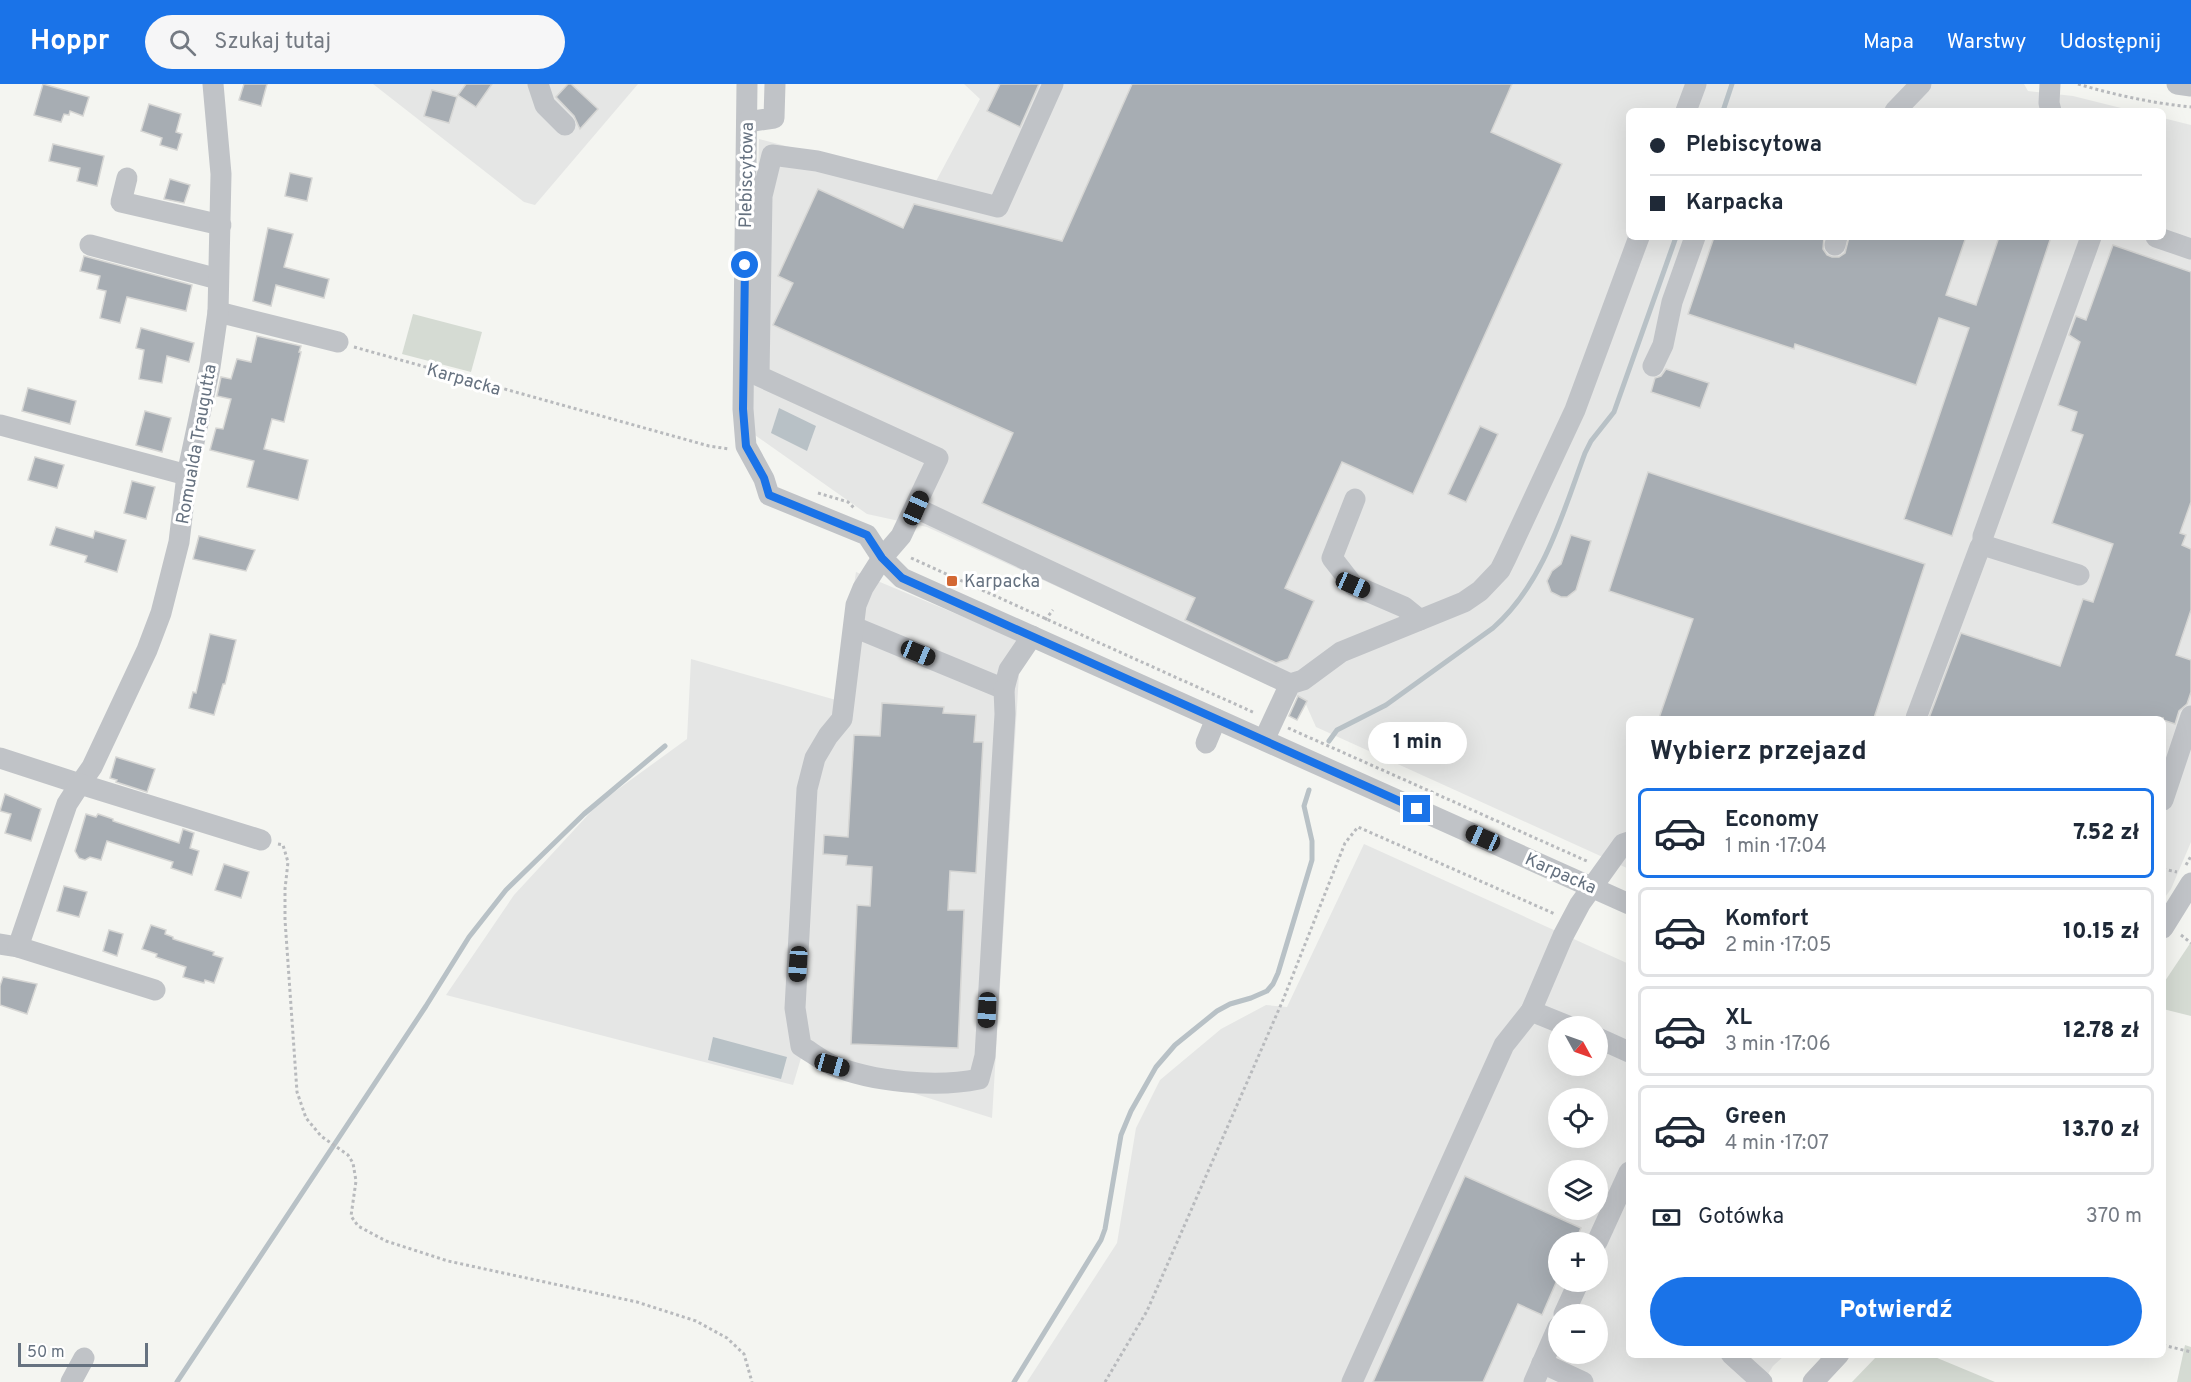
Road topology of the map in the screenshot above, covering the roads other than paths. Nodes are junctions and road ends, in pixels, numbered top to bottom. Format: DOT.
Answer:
graph roads {
  1 [pos="213,84"];
  2 [pos="538,84"];
  3 [pos="747,84"];
  4 [pos="775,84"];
  5 [pos="1053,84"];
  6 [pos="1696,84"];
  7 [pos="1922,84"];
  8 [pos="2050,84"];
  9 [pos="2177,84"];
  10 [pos="2191,86"];
  11 [pos="1687,108"];
  12 [pos="1898,108"];
  13 [pos="2050,108"];
  14 [pos="747,122"];
  15 [pos="565,125"];
  16 [pos="127,178"];
  17 [pos="221,225"];
  18 [pos="1638,240"];
  19 [pos="1694,240"];
  20 [pos="2090,240"];
  21 [pos="2165,240"];
  22 [pos="90,245"];
  23 [pos="2191,249"];
  24 [pos="218,279"];
  25 [pos="218,312"];
  26 [pos="338,342"];
  27 [pos="1653,366"];
  28 [pos="0,425"];
  29 [pos="746,446"];
  30 [pos="187,475"];
  31 [pos="1356,499"];
  32 [pos="916,508"];
  33 [pos="1983,543"];
  34 [pos="882,558"];
  35 [pos="2079,574"];
  36 [pos="1419,620"];
  37 [pos="854,627"];
  38 [pos="1032,636"];
  39 [pos="1290,684"];
  40 [pos="1004,689"];
  41 [pos="1917,716"];
  42 [pos="2191,716"];
  43 [pos="1216,719"];
  44 [pos="1264,740"];
  45 [pos="1206,743"];
  46 [pos="0,758"];
  47 [pos="80,784"];
  48 [pos="2166,791"];
  49 [pos="261,840"];
  50 [pos="1626,843"];
  51 [pos="2186,878"];
  52 [pos="1592,887"];
  53 [pos="1626,903"];
  54 [pos="2166,921"];
  55 [pos="9,946"];
  56 [pos="154,990"];
  57 [pos="1531,1011"];
  58 [pos="1548,1018"];
  59 [pos="1608,1043"];
  60 [pos="1626,1051"];
  61 [pos="1626,1179"];
  62 [pos="1602,1232"];
  63 [pos="1548,1350"];
  64 [pos="84,1358"];
  65 [pos="1735,1358"];
  66 [pos="1835,1358"];
  67 [pos="1538,1372"];
  68 [pos="71,1382"];
  69 [pos="1352,1382"];
  70 [pos="1583,1382"];
  71 [pos="1762,1382"];
  72 [pos="1814,1382"];
  1 -- 17 [label="street, Romualda Traugutta"];
  2 -- 15 [label="street"];
  3 -- 14 [label="street, Plebiscytowa"];
  4 -- 14 [label="street"];
  5 -- 32 [label="street"];
  6 -- 11 [label="street"];
  7 -- 12 [label="street"];
  8 -- 13 [label="street"];
  9 -- 10 [label="street"];
  14 -- 29 [label="street, Plebiscytowa"];
  16 -- 17 [label="street"];
  17 -- 24 [label="street, Romualda Traugutta"];
  18 -- 36 [label="street"];
  19 -- 27 [label="street"];
  20 -- 33 [label="street"];
  21 -- 23 [label="street"];
  22 -- 24 [label="street"];
  24 -- 25 [label="street, Romualda Traugutta"];
  25 -- 26 [label="street"];
  25 -- 30 [label="street, Romualda Traugutta"];
  28 -- 30 [label="street"];
  29 -- 34 [label="street, Karpacka"];
  30 -- 47 [label="street, Romualda Traugutta"];
  31 -- 36 [label="street"];
  32 -- 34 [label="street"];
  32 -- 39 [label="street"];
  33 -- 35 [label="street"];
  33 -- 41 [label="street"];
  34 -- 37 [label="street"];
  34 -- 38 [label="street, Karpacka"];
  36 -- 39 [label="street"];
  37 -- 40 [label="street"];
  37 -- 40 [label="street"];
  38 -- 40 [label="street"];
  38 -- 43 [label="street, Karpacka"];
  39 -- 44 [label="street"];
  42 -- 48 [label="street"];
  43 -- 44 [label="street, Karpacka"];
  43 -- 45 [label="street"];
  44 -- 52 [label="street, Karpacka"];
  46 -- 47 [label="street"];
  47 -- 49 [label="street"];
  47 -- 55 [label="street, Romualda Traugutta"];
  50 -- 52 [label="street"];
  51 -- 54 [label="street"];
  52 -- 53 [label="street, Karpacka"];
  52 -- 57 [label="street"];
  55 -- 56 [label="street, Romualda Traugutta"];
  57 -- 58 [label="street"];
  57 -- 69 [label="street"];
  59 -- 60 [label="street"];
  61 -- 62 [label="street"];
  63 -- 67 [label="street"];
  64 -- 68 [label="street"];
  65 -- 71 [label="street"];
  66 -- 72 [label="street"];
  67 -- 70 [label="street"];
}
